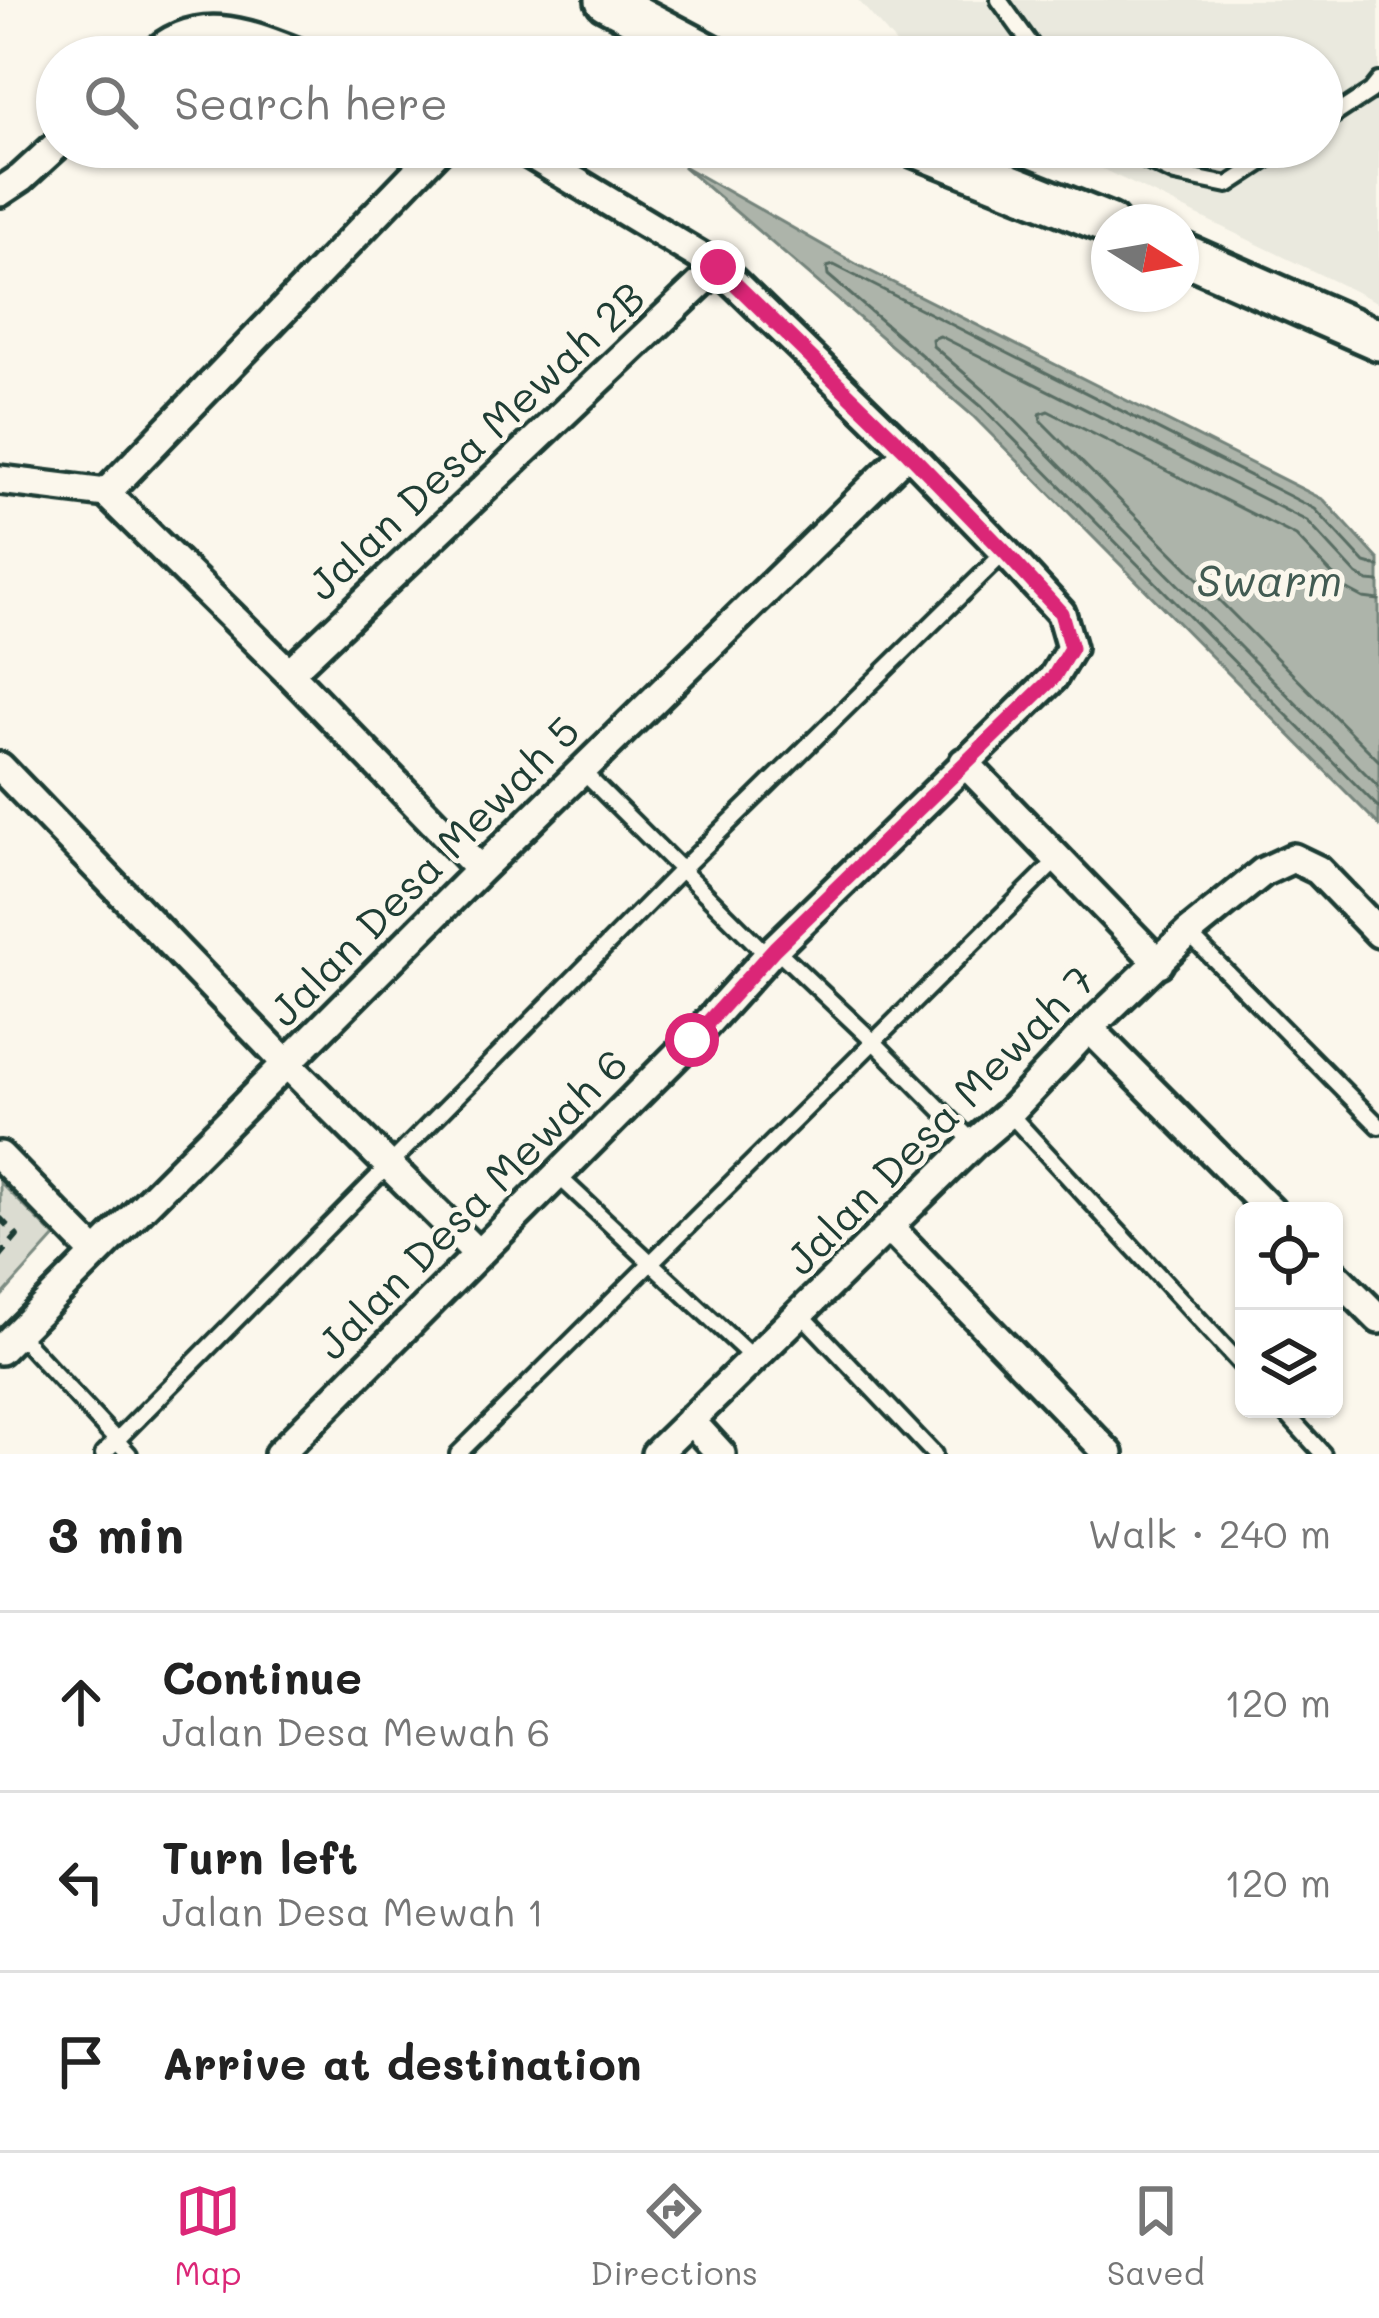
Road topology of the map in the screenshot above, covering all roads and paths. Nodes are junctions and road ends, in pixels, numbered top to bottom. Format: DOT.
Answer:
graph roads {
  1 [pos="606,0"];
  2 [pos="999,0"];
  3 [pos="181,36"];
  4 [pos="252,36"];
  5 [pos="674,36"];
  6 [pos="1025,36"];
  7 [pos="1379,81"];
  8 [pos="1343,109"];
  9 [pos="36,164"];
  10 [pos="421,168"];
  11 [pos="553,168"];
  12 [pos="969,168"];
  13 [pos="1162,168"];
  14 [pos="1253,168"];
  15 [pos="0,192"];
  16 [pos="1091,217"];
  17 [pos="1199,261"];
  18 [pos="718,267"];
  19 [pos="1379,340"];
  20 [pos="908,452"];
  21 [pos="0,480"];
  22 [pos="106,493"];
  23 [pos="1005,552"];
  24 [pos="289,674"];
  25 [pos="964,762"];
  26 [pos="0,767"];
  27 [pos="582,771"];
  28 [pos="1059,858"];
  29 [pos="480,870"];
  30 [pos="681,870"];
  31 [pos="1188,933"];
  32 [pos="1379,933"];
  33 [pos="772,953"];
  34 [pos="1159,963"];
  35 [pos="1089,1028"];
  36 [pos="873,1041"];
  37 [pos="287,1064"];
  38 [pos="1009,1114"];
  39 [pos="1379,1126"];
  40 [pos="974,1143"];
  41 [pos="0,1156"];
  42 [pos="388,1164"];
  43 [pos="557,1175"];
  44 [pos="1262,1202"];
  45 [pos="0,1218"];
  46 [pos="889,1226"];
  47 [pos="95,1253"];
  48 [pos="478,1254"];
  49 [pos="0,1256"];
  50 [pos="651,1263"];
  51 [pos="1343,1283"];
  52 [pos="801,1314"];
  53 [pos="1379,1319"];
  54 [pos="9,1341"];
  55 [pos="1235,1358"];
  56 [pos="755,1360"];
  57 [pos="1290,1418"];
  58 [pos="690,1420"];
  59 [pos="116,1441"];
  60 [pos="103,1454"];
  61 [pos="129,1454"];
  62 [pos="279,1454"];
  63 [pos="458,1454"];
  64 [pos="656,1454"];
  65 [pos="721,1454"];
  66 [pos="934,1454"];
  67 [pos="1108,1454"];
  68 [pos="1324,1454"];
  1 -- 5 [label="street"];
  2 -- 6 [label="lane"];
  3 -- 4 [label="street"];
  7 -- 8 [label="lane"];
  9 -- 15 [label="street"];
  10 -- 22 [label="street"];
  11 -- 18 [label="street"];
  12 -- 16 [label="street"];
  13 -- 14 [label="lane"];
  17 -- 19 [label="street"];
  18 -- 20 [label="street"];
  18 -- 24 [label="street, Jalan Desa Mewah 2B"];
  20 -- 23 [label="street"];
  20 -- 27 [label="street, Jalan Desa Mewah 5"];
  21 -- 22 [label="street"];
  22 -- 24 [label="street"];
  23 -- 25 [label="street, Jalan Desa Mewah 6"];
  23 -- 30 [label="lane"];
  24 -- 29 [label="street"];
  25 -- 28 [label="street"];
  25 -- 33 [label="street, Jalan Desa Mewah 6"];
  26 -- 37 [label="street"];
  27 -- 29 [label="street, Jalan Desa Mewah 5"];
  27 -- 30 [label="lane"];
  28 -- 34 [label="street"];
  28 -- 36 [label="lane"];
  29 -- 37 [label="street, Jalan Desa Mewah 5"];
  30 -- 33 [label="lane"];
  30 -- 42 [label="lane"];
  31 -- 32 [label="street, Jalan Desa Mewah 7"];
  31 -- 34 [label="street, Jalan Desa Mewah 7"];
  31 -- 39 [label="lane"];
  33 -- 36 [label="lane"];
  33 -- 43 [label="street, Jalan Desa Mewah 6"];
  34 -- 35 [label="street, Jalan Desa Mewah 7"];
  35 -- 38 [label="street, Jalan Desa Mewah 7"];
  35 -- 44 [label="street"];
  36 -- 40 [label="lane"];
  36 -- 50 [label="lane"];
  37 -- 42 [label="street"];
  37 -- 47 [label="street, Jalan Desa Mewah 5"];
  38 -- 40 [label="street, Jalan Desa Mewah 7"];
  38 -- 55 [label="lane"];
  40 -- 46 [label="street, Jalan Desa Mewah 7"];
  41 -- 47 [label="street"];
  42 -- 48 [label="street"];
  42 -- 59 [label="lane"];
  43 -- 48 [label="street, Jalan Desa Mewah 6"];
  43 -- 50 [label="lane"];
  45 -- 49 [label="path"];
  46 -- 52 [label="street, Jalan Desa Mewah 7"];
  46 -- 67 [label="street"];
  47 -- 54 [label="street, Jalan Desa Mewah 5"];
  48 -- 62 [label="street, Jalan Desa Mewah 6"];
  50 -- 56 [label="lane"];
  50 -- 63 [label="lane"];
  51 -- 53 [label="street"];
  52 -- 56 [label="street, Jalan Desa Mewah 7"];
  52 -- 66 [label="lane"];
  54 -- 59 [label="lane"];
  56 -- 58 [label="street, Jalan Desa Mewah 7"];
  57 -- 68 [label="lane"];
  58 -- 64 [label="street, Jalan Desa Mewah 7"];
  58 -- 65 [label="street"];
  59 -- 60 [label="lane"];
  59 -- 61 [label="lane"];
}
